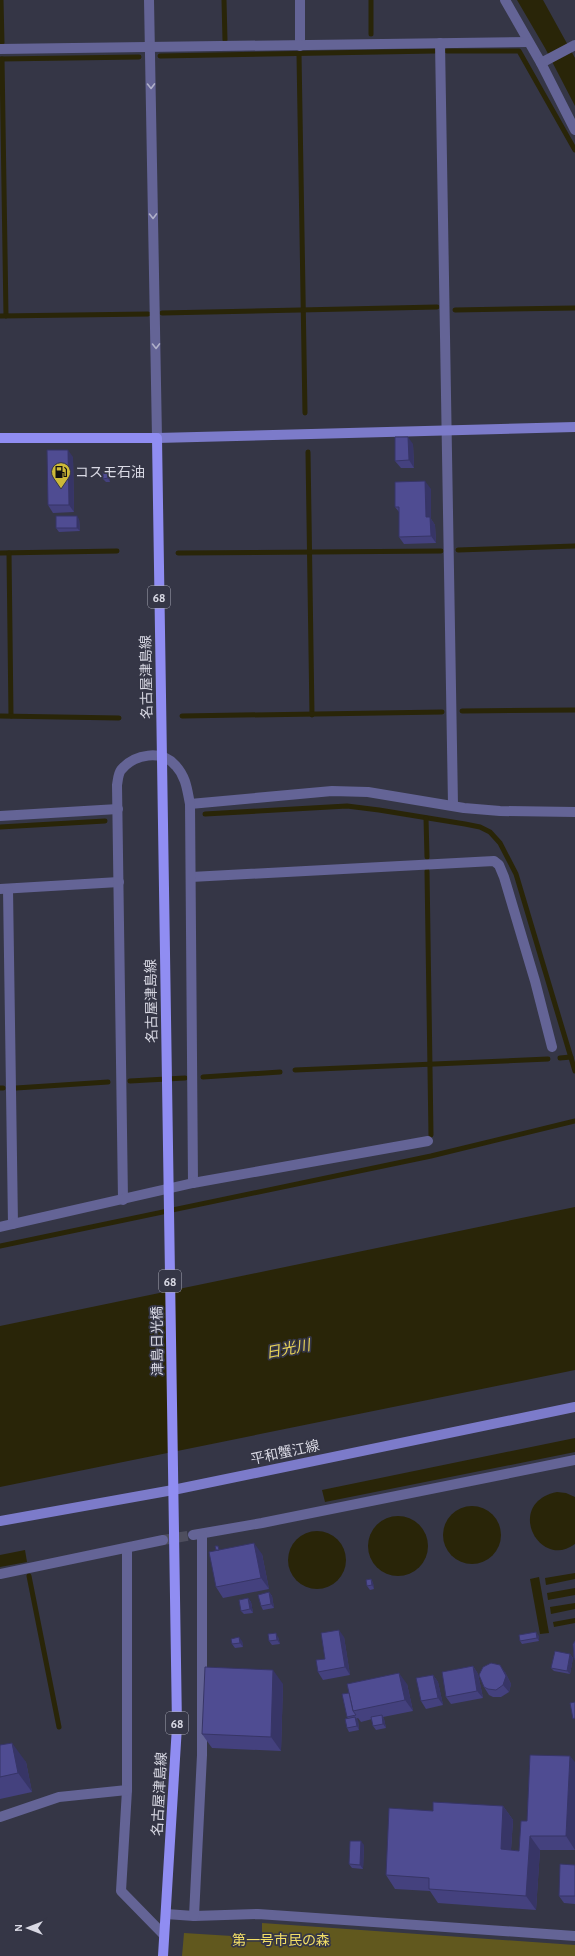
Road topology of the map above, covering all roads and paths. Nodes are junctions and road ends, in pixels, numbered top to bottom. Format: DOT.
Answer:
graph roads {
  1 [pos="150,0"];
  2 [pos="300,0"];
  3 [pos="505,0"];
  4 [pos="528,42"];
  5 [pos="440,43"];
  6 [pos="575,45"];
  7 [pos="300,46"];
  8 [pos="150,47"];
  9 [pos="0,49"];
  10 [pos="543,62"];
  11 [pos="575,130"];
  12 [pos="575,428"];
  13 [pos="448,430"];
  14 [pos="0,438"];
  15 [pos="157,438"];
  16 [pos="162,755"];
  17 [pos="190,804"];
  18 [pos="453,806"];
  19 [pos="118,809"];
  20 [pos="575,812"];
  21 [pos="0,816"];
  22 [pos="191,877"];
  23 [pos="119,882"];
  24 [pos="4,889"];
  25 [pos="552,1047"];
  26 [pos="166,1072"];
  27 [pos="428,1141"];
  28 [pos="193,1183"];
  29 [pos="123,1200"];
  30 [pos="13,1224"];
  31 [pos="0,1227"];
  32 [pos="575,1407"];
  33 [pos="575,1460"];
  34 [pos="173,1490"];
  35 [pos="0,1521"];
  36 [pos="163,1540"];
  37 [pos="127,1548"];
  38 [pos="0,1574"];
  39 [pos="127,1790"];
  40 [pos="0,1817"];
  41 [pos="166,1914"];
  42 [pos="194,1916"];
  43 [pos="164,1935"];
  44 [pos="575,1936"];
  45 [pos="163,1956"];
  1 -- 8 [label="street"];
  2 -- 7 [label="street"];
  3 -- 4 [label="street"];
  4 -- 5 [label="street"];
  4 -- 10 [label="street"];
  5 -- 7 [label="street"];
  5 -- 13 [label="street"];
  6 -- 10 [label="street"];
  7 -- 8 [label="street"];
  8 -- 9 [label="street"];
  8 -- 15 [label="street, one-way"];
  10 -- 11 [label="street"];
  12 -- 13 [label="main road"];
  13 -- 15 [label="main road"];
  13 -- 18 [label="street"];
  14 -- 15 [label="main road"];
  15 -- 16 [label="main road, 名古屋津島線 / 68"];
  16 -- 17 [label="street"];
  16 -- 19 [label="street"];
  16 -- 26 [label="main road, 名古屋津島線 / 68"];
  17 -- 18 [label="street"];
  17 -- 22 [label="street"];
  18 -- 20 [label="street"];
  19 -- 21 [label="street"];
  19 -- 23 [label="street"];
  22 -- 25 [label="street"];
  22 -- 28 [label="street"];
  23 -- 24 [label="street"];
  23 -- 29 [label="street"];
  24 -- 30 [label="street"];
  26 -- 34 [label="main road, 津島日光橋 / 68"];
  27 -- 28 [label="street"];
  28 -- 29 [label="street"];
  29 -- 30 [label="street"];
  30 -- 31 [label="street"];
  32 -- 34 [label="main road, 平和蟹江線"];
  33 -- 42 [label="street"];
  34 -- 35 [label="main road, 平和蟹江線"];
  34 -- 41 [label="main road, 名古屋津島線 / 68"];
  36 -- 37 [label="street"];
  37 -- 38 [label="street"];
  37 -- 39 [label="street"];
  39 -- 40 [label="street"];
  39 -- 43 [label="street"];
  41 -- 42 [label="street"];
  41 -- 43 [label="main road, 名古屋津島線 / 68"];
  42 -- 44 [label="street"];
  43 -- 45 [label="main road, 名古屋津島線 / 68"];
}
